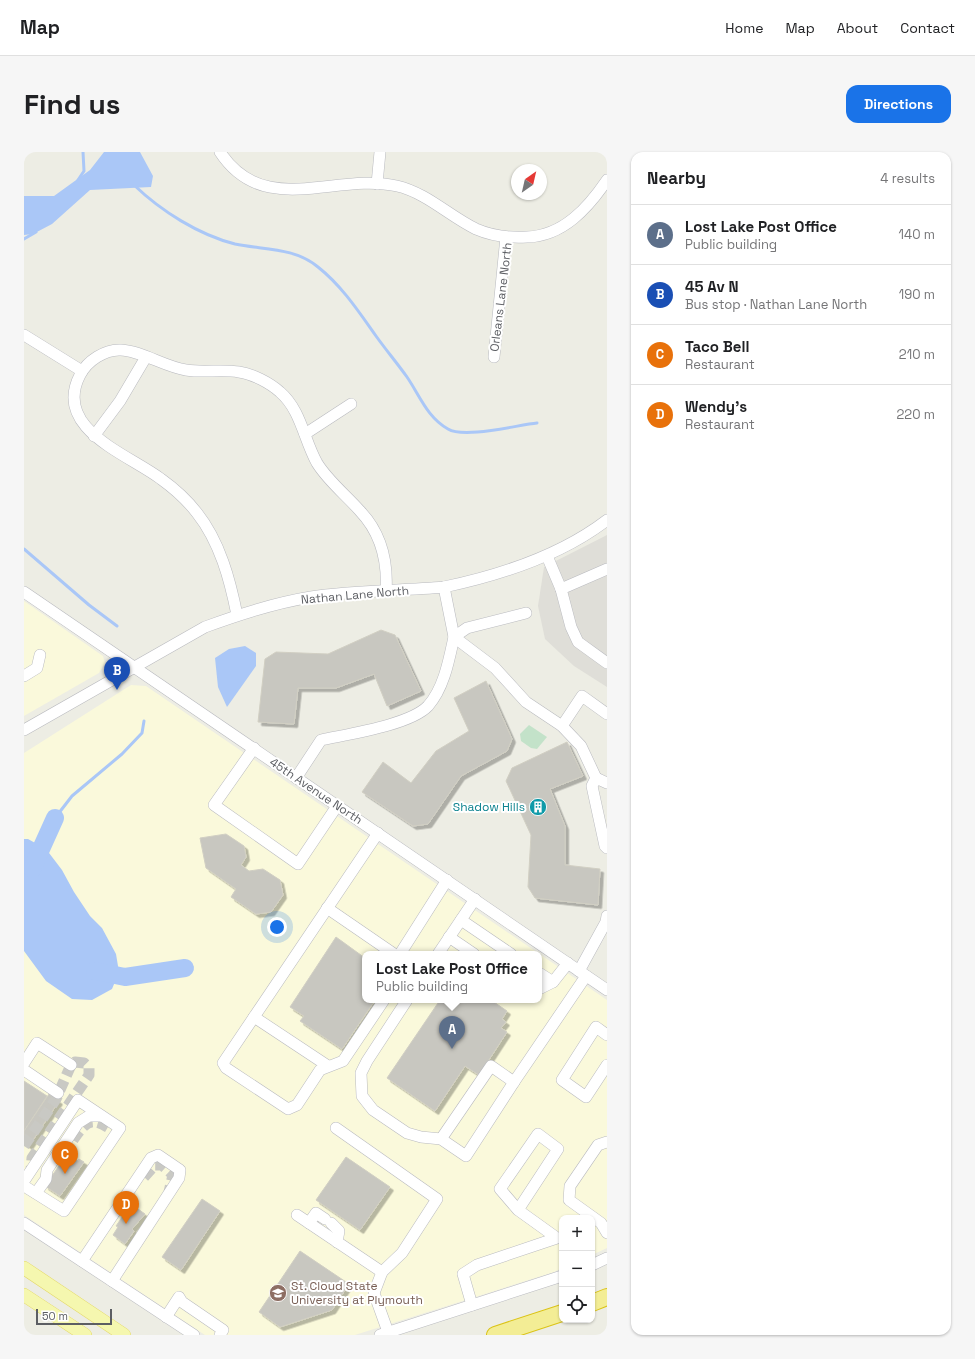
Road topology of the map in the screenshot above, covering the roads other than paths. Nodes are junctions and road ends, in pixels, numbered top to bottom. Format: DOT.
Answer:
graph roads {
  1 [pos="220,152"];
  2 [pos="380,152"];
  3 [pos="607,180"];
  4 [pos="378,184"];
  5 [pos="506,237"];
  6 [pos="24,335"];
  7 [pos="146,357"];
  8 [pos="494,358"];
  9 [pos="82,371"];
  10 [pos="350,404"];
  11 [pos="305,434"];
  12 [pos="94,436"];
  13 [pos="607,520"];
  14 [pos="546,556"];
  15 [pos="607,569"];
  16 [pos="444,587"];
  17 [pos="561,589"];
  18 [pos="24,592"];
  19 [pos="386,592"];
  20 [pos="526,613"];
  21 [pos="237,615"];
  22 [pos="454,638"];
  23 [pos="40,656"];
  24 [pos="607,663"];
  25 [pos="134,667"];
  26 [pos="24,676"];
  27 [pos="607,714"];
  28 [pos="562,726"];
  29 [pos="24,730"];
  30 [pos="254,748"];
  31 [pos="296,778"];
  32 [pos="596,778"];
  33 [pos="607,783"];
  34 [pos="337,806"];
  35 [pos="378,833"];
  36 [pos="607,848"];
  37 [pos="447,880"];
  38 [pos="475,899"];
  39 [pos="327,908"];
  40 [pos="607,916"];
  41 [pos="461,920"];
  42 [pos="449,937"];
  43 [pos="390,951"];
  44 [pos="402,951"];
  45 [pos="440,951"];
  46 [pos="470,951"];
  47 [pos="507,951"];
  48 [pos="568,963"];
  49 [pos="582,973"];
  50 [pos="542,975"];
  51 [pos="553,982"];
  52 [pos="542,988"];
  53 [pos="607,990"];
  54 [pos="382,1003"];
  55 [pos="405,1003"];
  56 [pos="254,1017"];
  57 [pos="607,1035"];
  58 [pos="24,1062"];
  59 [pos="71,1065"];
  60 [pos="607,1065"];
  61 [pos="328,1066"];
  62 [pos="24,1070"];
  63 [pos="514,1082"];
  64 [pos="58,1093"];
  65 [pos="101,1116"];
  66 [pos="336,1128"];
  67 [pos="441,1139"];
  68 [pos="607,1142"];
  69 [pos="24,1181"];
  70 [pos="24,1186"];
  71 [pos="36,1193"];
  72 [pos="518,1210"];
  73 [pos="297,1215"];
  74 [pos="24,1223"];
  75 [pos="309,1223"];
  76 [pos="605,1225"];
  77 [pos="559,1241"];
  78 [pos="337,1242"];
  79 [pos="607,1258"];
  80 [pos="82,1261"];
  81 [pos="595,1264"];
  82 [pos="24,1268"];
  83 [pos="382,1272"];
  84 [pos="559,1277"];
  85 [pos="112,1281"];
  86 [pos="24,1295"];
  87 [pos="607,1297"];
  88 [pos="595,1302"];
  89 [pos="472,1305"];
  90 [pos="559,1314"];
  91 [pos="166,1317"];
  92 [pos="384,1334"];
  93 [pos="85,1335"];
  94 [pos="124,1335"];
  95 [pos="194,1335"];
  96 [pos="220,1335"];
  97 [pos="495,1335"];
  1 -- 4 [label="street"];
  2 -- 4 [label="street"];
  3 -- 5 [label="street, Orleans Lane North"];
  4 -- 5 [label="street"];
  5 -- 8 [label="street, Orleans Lane North"];
  6 -- 9 [label="street"];
  7 -- 9 [label="street"];
  7 -- 11 [label="street"];
  7 -- 12 [label="street"];
  9 -- 12 [label="street"];
  10 -- 11 [label="street"];
  11 -- 19 [label="street"];
  12 -- 21 [label="street"];
  13 -- 14 [label="street, Nathan Lane North"];
  14 -- 16 [label="street, Nathan Lane North"];
  14 -- 17 [label="street"];
  15 -- 17 [label="street"];
  16 -- 19 [label="street, Nathan Lane North"];
  16 -- 22 [label="street"];
  17 -- 24 [label="street"];
  18 -- 25 [label="street, 45th Avenue North"];
  19 -- 21 [label="street, Nathan Lane North"];
  20 -- 22 [label="street"];
  21 -- 25 [label="street, Nathan Lane North"];
  22 -- 28 [label="street"];
  22 -- 31 [label="street"];
  23 -- 26 [label="street"];
  25 -- 29 [label="street, Nathan Lane North"];
  25 -- 30 [label="street, 45th Avenue North"];
  27 -- 28 [label="street"];
  28 -- 32 [label="street"];
  30 -- 31 [label="street, 45th Avenue North"];
  30 -- 34 [label="street"];
  31 -- 34 [label="street, 45th Avenue North"];
  32 -- 33 [label="street"];
  32 -- 36 [label="street"];
  34 -- 35 [label="street, 45th Avenue North"];
  35 -- 37 [label="street, 45th Avenue North"];
  35 -- 39 [label="street"];
  37 -- 38 [label="street, 45th Avenue North"];
  37 -- 44 [label="street"];
  38 -- 41 [label="street"];
  38 -- 48 [label="street, 45th Avenue North"];
  39 -- 43 [label="street"];
  39 -- 56 [label="street"];
  40 -- 49 [label="street"];
  41 -- 42 [label="street"];
  41 -- 47 [label="street"];
  42 -- 45 [label="street"];
  42 -- 46 [label="street"];
  48 -- 49 [label="street, 45th Avenue North"];
  48 -- 51 [label="street"];
  49 -- 53 [label="street, 45th Avenue North"];
  49 -- 63 [label="street"];
  50 -- 51 [label="street"];
  51 -- 52 [label="street"];
  54 -- 61 [label="street"];
  55 -- 67 [label="street"];
  56 -- 61 [label="street"];
  56 -- 61 [label="street"];
  57 -- 60 [label="street"];
  58 -- 59 [label="street"];
  62 -- 64 [label="street"];
  63 -- 67 [label="street"];
  63 -- 67 [label="street"];
  65 -- 69 [label="street"];
  65 -- 71 [label="street"];
  65 -- 71 [label="street"];
  66 -- 83 [label="street"];
  68 -- 76 [label="street"];
  70 -- 71 [label="street"];
  72 -- 72 [label="street"];
  72 -- 77 [label="street"];
  73 -- 75 [label="street"];
  74 -- 80 [label="street"];
  75 -- 78 [label="street"];
  75 -- 78 [label="street"];
  77 -- 89 [label="street"];
  78 -- 83 [label="street"];
  79 -- 81 [label="street"];
  80 -- 85 [label="street"];
  80 -- 85 [label="street"];
  82 -- 94 [label="main road"];
  83 -- 92 [label="street"];
  84 -- 89 [label="street"];
  85 -- 91 [label="street"];
  86 -- 93 [label="main road"];
  87 -- 88 [label="highway"];
  89 -- 92 [label="street"];
  90 -- 97 [label="highway"];
  91 -- 95 [label="street"];
  91 -- 96 [label="street"];
}
